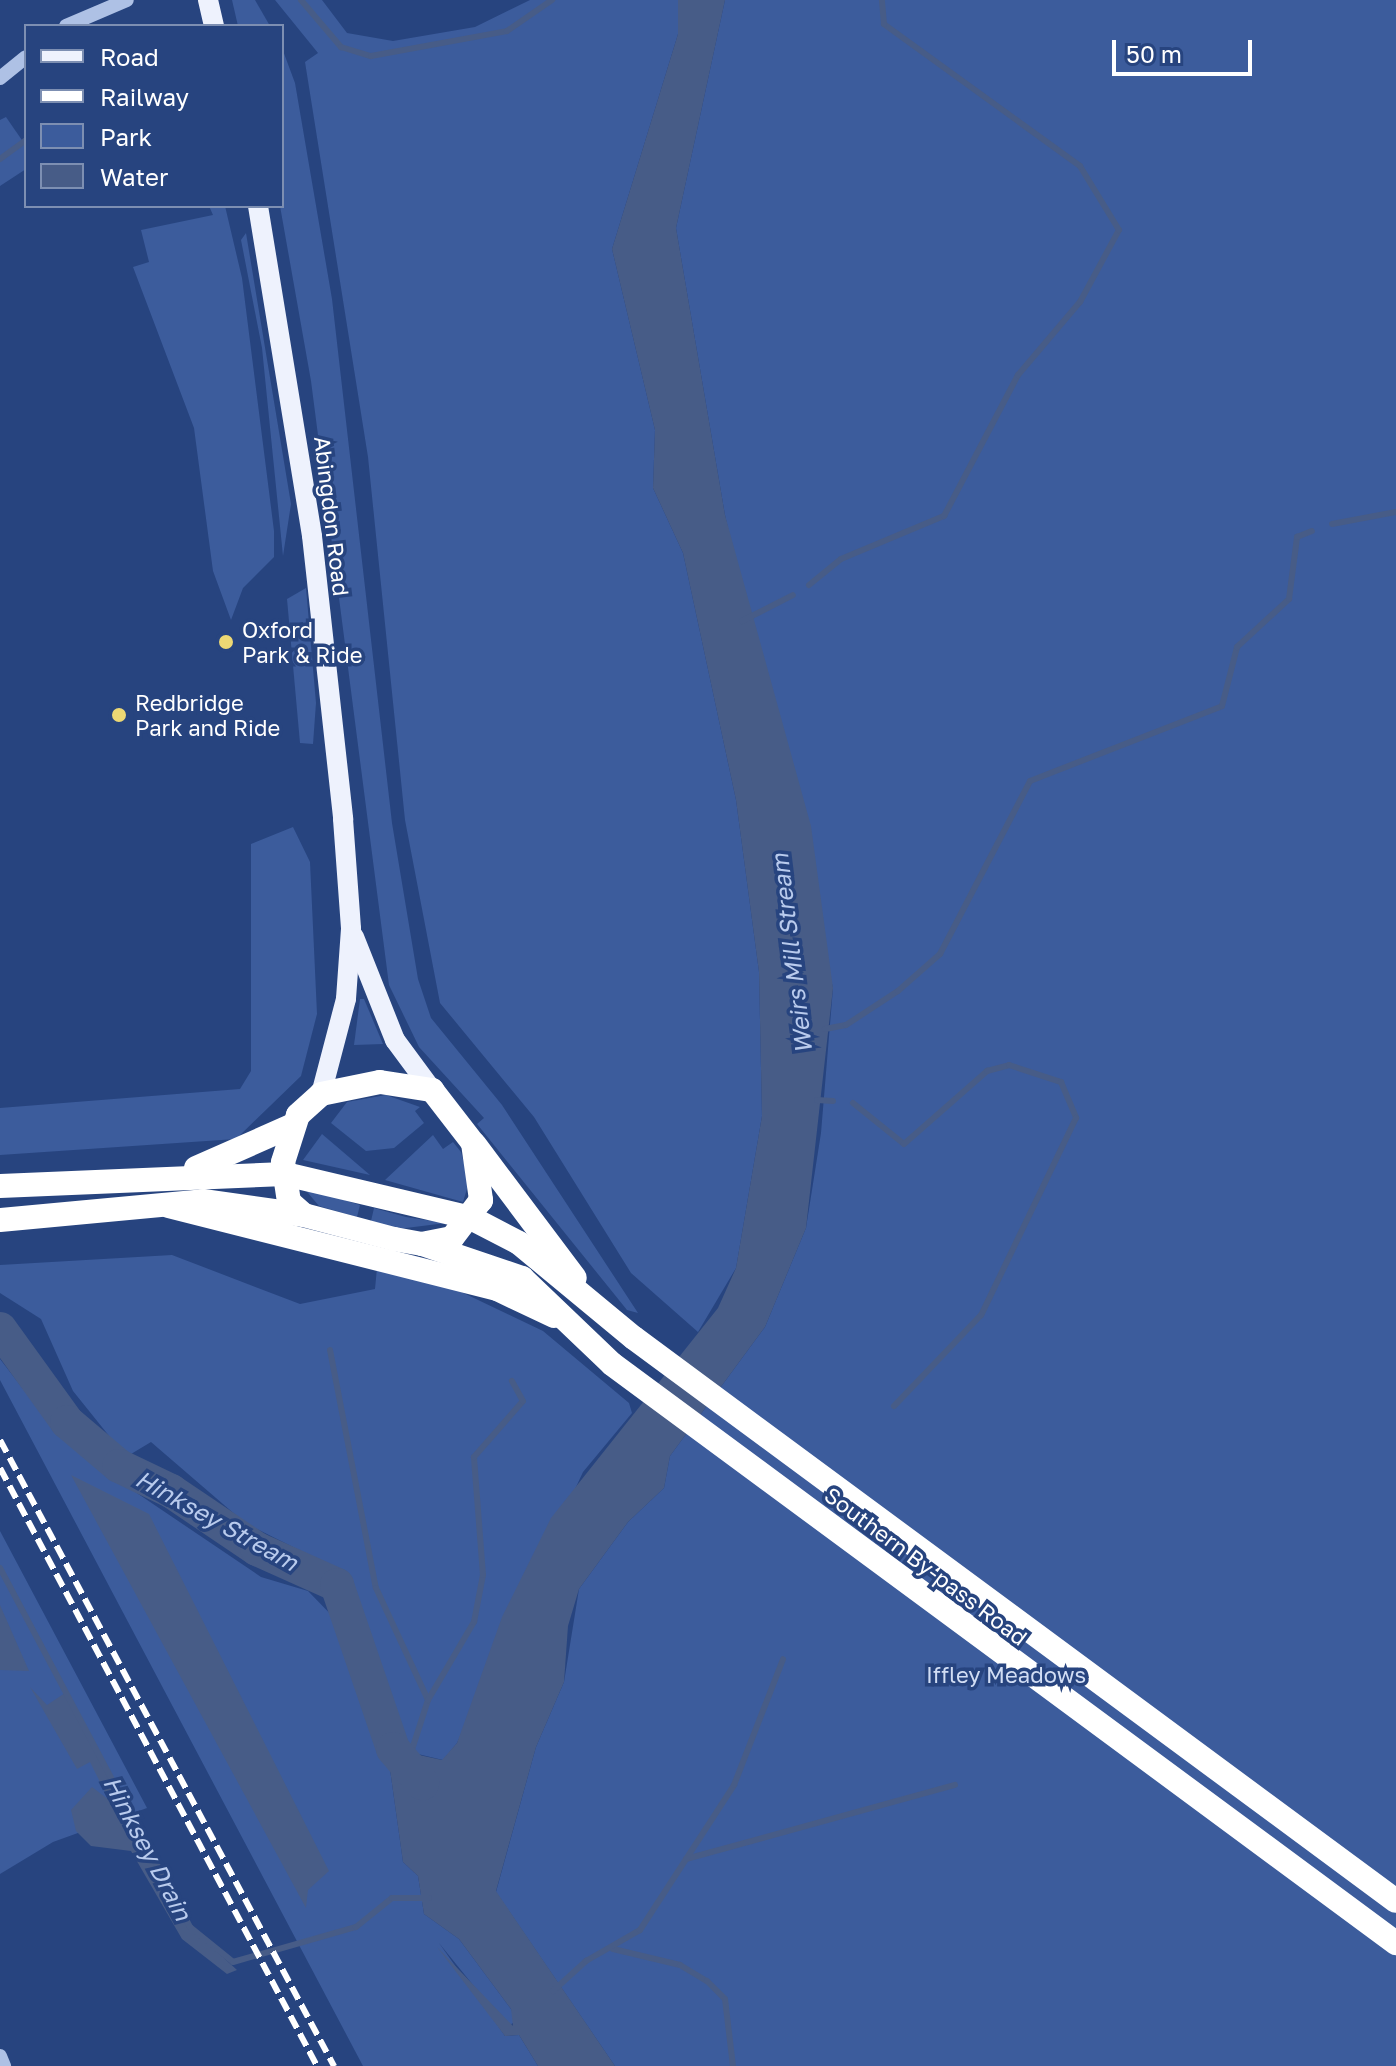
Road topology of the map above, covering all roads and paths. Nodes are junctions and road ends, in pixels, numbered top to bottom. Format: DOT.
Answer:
graph roads {
  1 [pos="208,0"];
  2 [pos="117,2"];
  3 [pos="70,24"];
  4 [pos="214,24"];
  5 [pos="24,59"];
  6 [pos="0,78"];
  7 [pos="258,208"];
  8 [pos="351,929"];
  9 [pos="434,1092"];
  10 [pos="321,1094"];
  11 [pos="289,1127"];
  12 [pos="469,1138"];
  13 [pos="178,1174"];
  14 [pos="285,1174"];
  15 [pos="0,1186"];
  16 [pos="169,1206"];
  17 [pos="304,1215"];
  18 [pos="471,1218"];
  19 [pos="0,1220"];
  20 [pos="336,1234"];
  21 [pos="422,1244"];
  22 [pos="382,1246"];
  23 [pos="589,1298"];
  24 [pos="562,1320"];
  25 [pos="1396,1901"];
  26 [pos="1396,1943"];
  27 [pos="0,2056"];
  28 [pos="4,2066"];
  1 -- 4 [label="main road"];
  2 -- 3 [label="street"];
  5 -- 6 [label="street"];
  7 -- 8 [label="main road, Abingdon Road"];
  8 -- 9 [label="main road, Abingdon Road"];
  8 -- 10 [label="main road, Abingdon Road"];
  9 -- 10 [label="highway"];
  9 -- 12 [label="highway, Southern By-pass Road"];
  10 -- 11 [label="highway"];
  11 -- 13 [label="highway, Southern By-pass Road"];
  11 -- 14 [label="highway"];
  12 -- 18 [label="highway"];
  12 -- 23 [label="highway, Southern By-pass Road"];
  13 -- 14 [label="highway, Southern By-pass Road"];
  13 -- 15 [label="highway, Southern By-pass Road"];
  14 -- 17 [label="highway"];
  14 -- 18 [label="highway, Southern By-pass Road"];
  16 -- 17 [label="highway"];
  16 -- 19 [label="highway"];
  16 -- 20 [label="highway"];
  17 -- 20 [label="highway"];
  18 -- 21 [label="highway"];
  18 -- 23 [label="highway, Southern By-pass Road"];
  20 -- 22 [label="highway"];
  21 -- 22 [label="highway, Southern By-pass Road"];
  21 -- 24 [label="highway, Southern By-pass Road"];
  22 -- 24 [label="highway"];
  23 -- 25 [label="highway, Southern By-pass Road"];
  24 -- 26 [label="highway, Southern By-pass Road"];
  27 -- 28 [label="street"];
}
